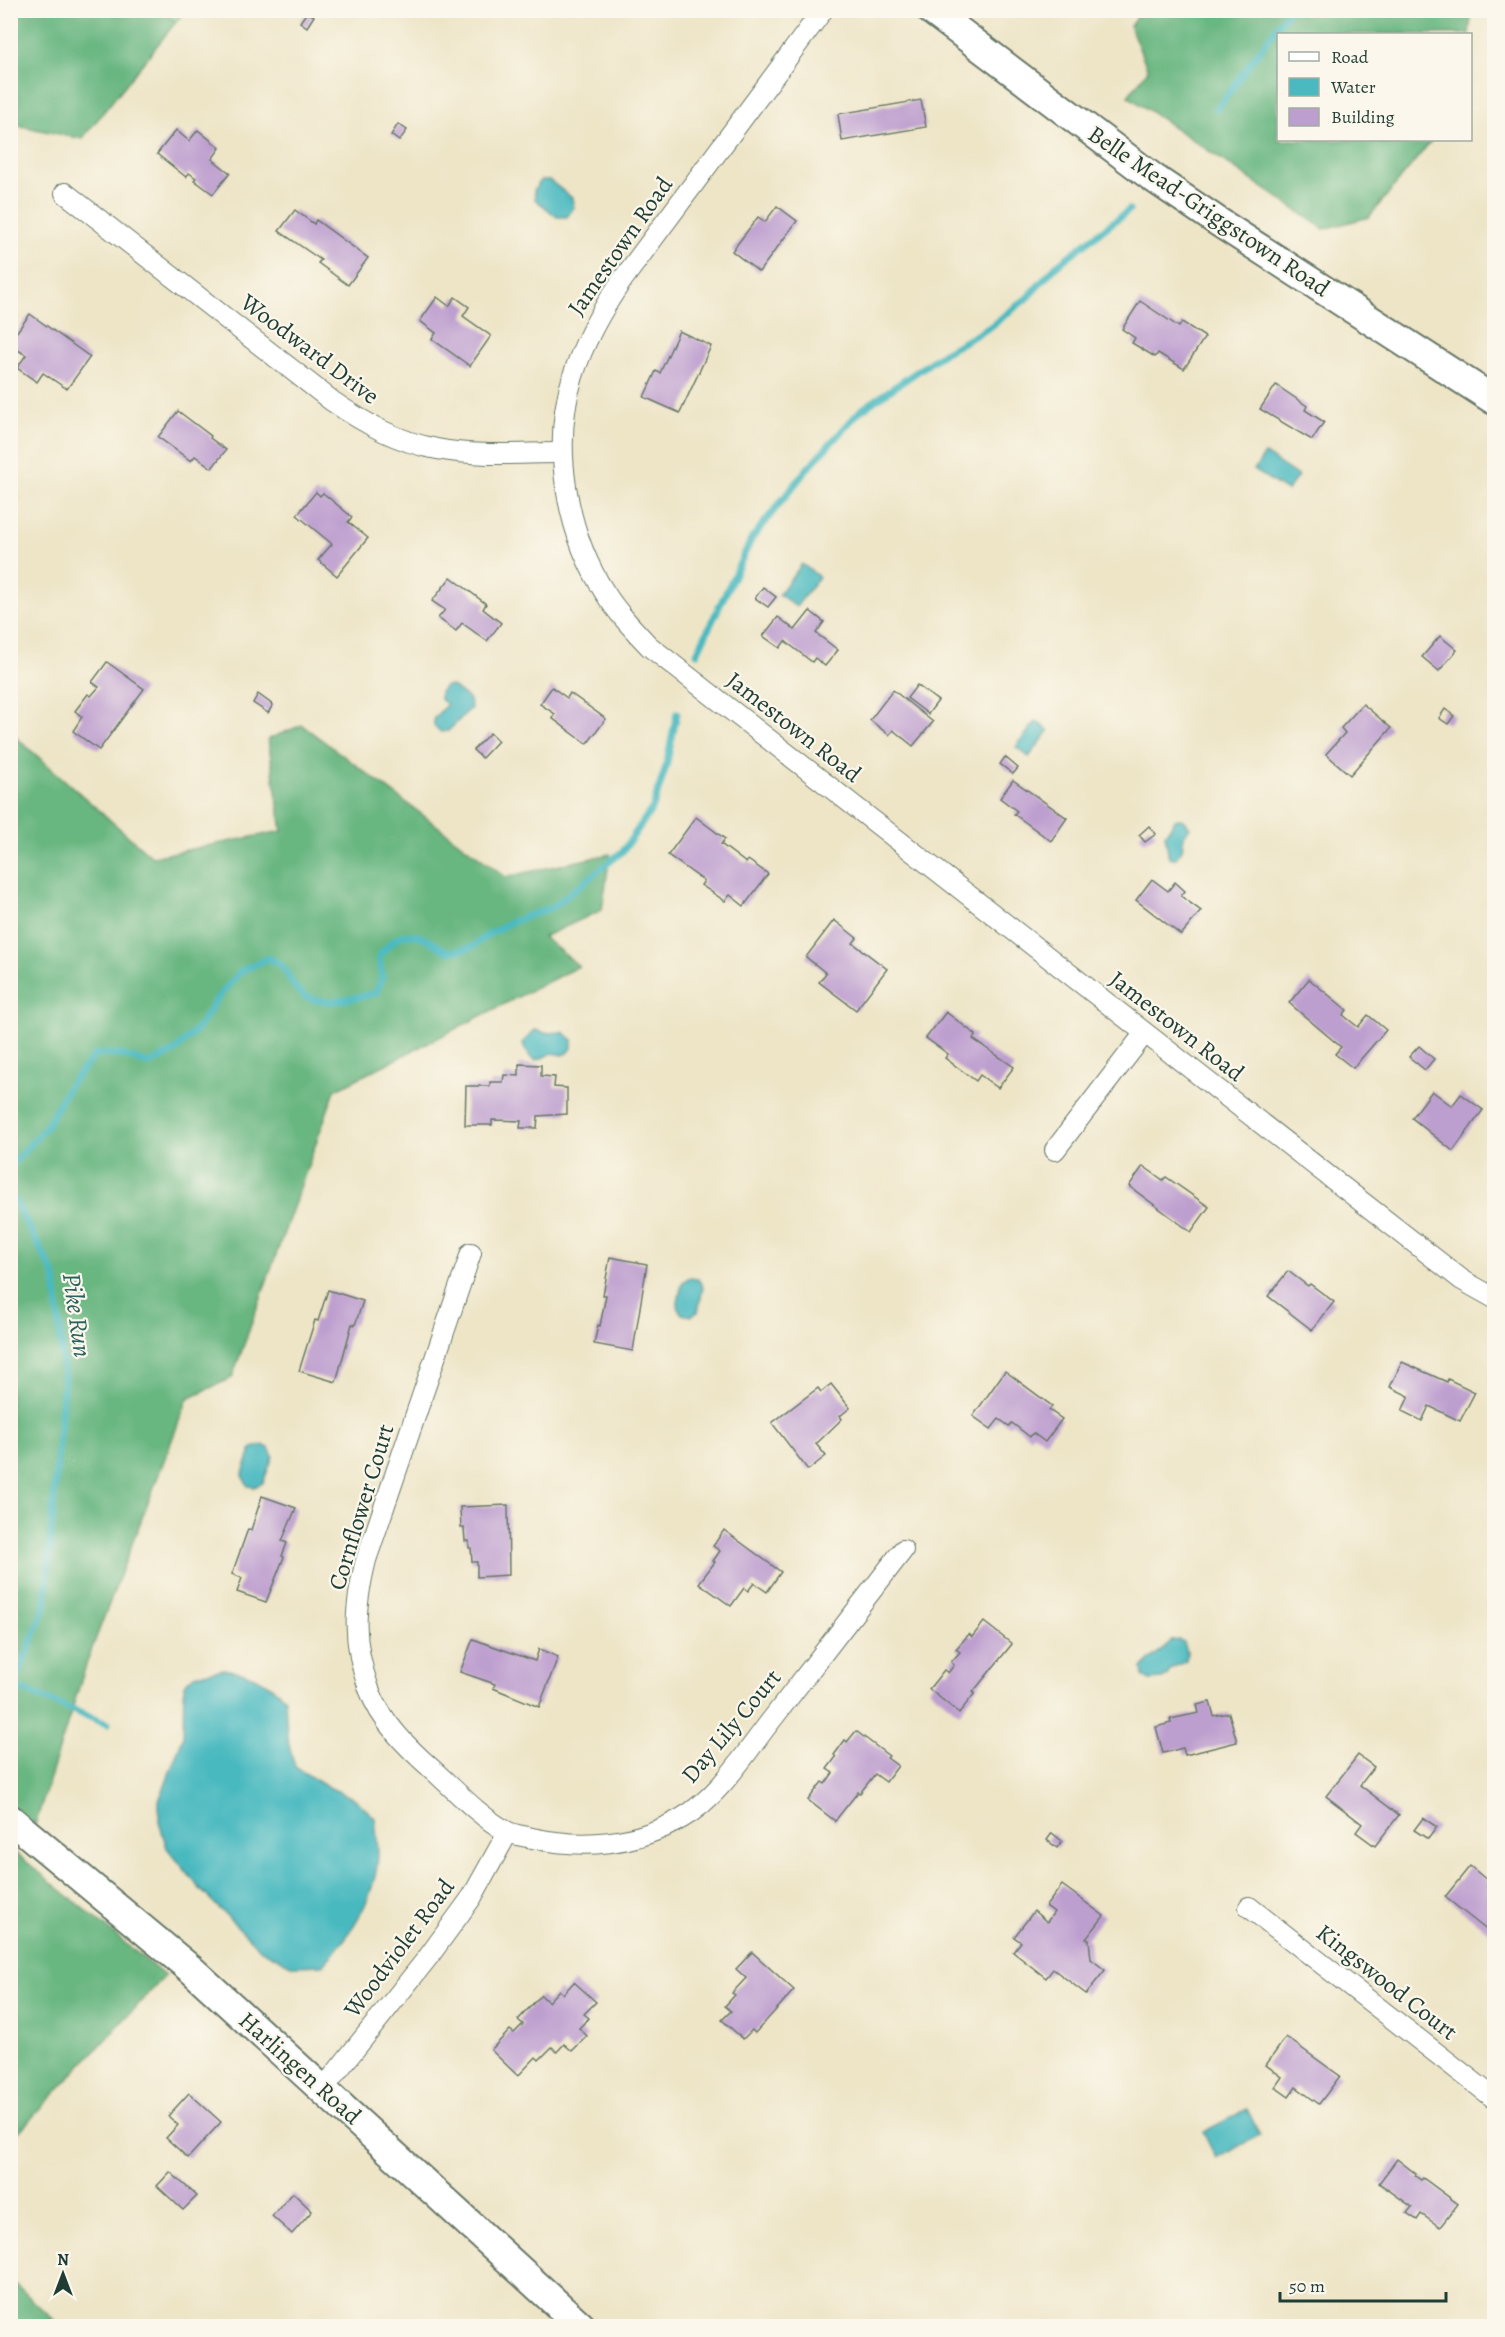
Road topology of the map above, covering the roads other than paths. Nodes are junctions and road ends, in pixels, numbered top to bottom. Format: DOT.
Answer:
graph roads {
  1 [pos="823,10"];
  2 [pos="931,10"];
  3 [pos="65,193"];
  4 [pos="1494,400"];
  5 [pos="561,453"];
  6 [pos="1144,1034"];
  7 [pos="1054,1150"];
  8 [pos="471,1253"];
  9 [pos="1494,1298"];
  10 [pos="903,1550"];
  11 [pos="10,1819"];
  12 [pos="508,1832"];
  13 [pos="1249,1907"];
  14 [pos="323,2089"];
  15 [pos="1494,2098"];
  16 [pos="581,2326"];
  1 -- 5 [label="street, Jamestown Road"];
  2 -- 4 [label="street, Belle Mead-Griggstown Road"];
  3 -- 5 [label="street, Woodward Drive"];
  5 -- 6 [label="street, Jamestown Road"];
  6 -- 7 [label="street"];
  6 -- 9 [label="street, Jamestown Road"];
  8 -- 12 [label="street, Cornflower Court"];
  10 -- 12 [label="street, Day Lily Court"];
  11 -- 14 [label="street, Harlingen Road"];
  12 -- 14 [label="street, Woodviolet Road"];
  13 -- 15 [label="street, Kingswood Court"];
  14 -- 16 [label="street, Harlingen Road"];
}
